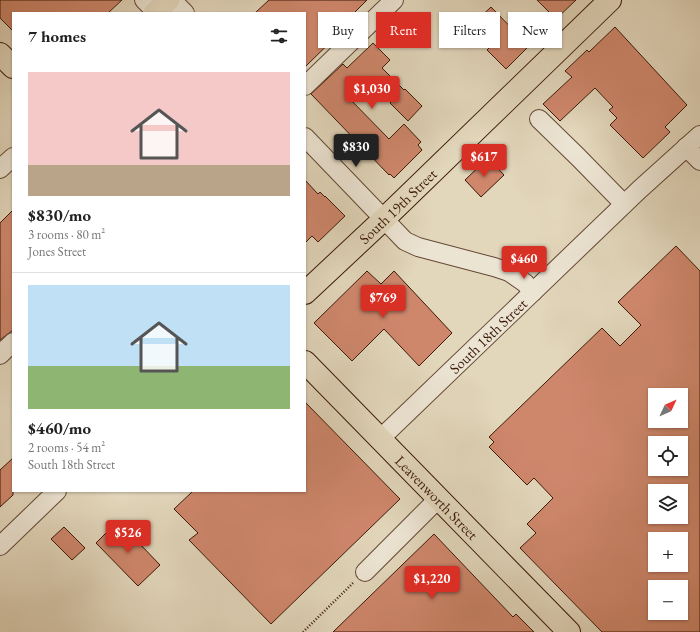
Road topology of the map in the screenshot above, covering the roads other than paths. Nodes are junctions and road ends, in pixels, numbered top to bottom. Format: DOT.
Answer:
graph roads {
  1 [pos="394,0"];
  2 [pos="610,0"];
  3 [pos="159,5"];
  4 [pos="182,12"];
  5 [pos="0,54"];
  6 [pos="12,66"];
  7 [pos="306,85"];
  8 [pos="539,119"];
  9 [pos="700,135"];
  10 [pos="306,138"];
  11 [pos="686,147"];
  12 [pos="12,157"];
  13 [pos="700,161"];
  14 [pos="0,169"];
  15 [pos="624,204"];
  16 [pos="384,219"];
  17 [pos="306,292"];
  18 [pos="534,292"];
  19 [pos="12,343"];
  20 [pos="0,355"];
  21 [pos="306,363"];
  22 [pos="381,438"];
  23 [pos="56,492"];
  24 [pos="440,498"];
  25 [pos="0,546"];
  26 [pos="365,572"];
  27 [pos="569,632"];
  1 -- 7 [label="street"];
  2 -- 16 [label="main road, South 19th Street"];
  3 -- 4 [label="street"];
  5 -- 6 [label="main road"];
  8 -- 15 [label="street"];
  9 -- 11 [label="street, South 18th Street"];
  10 -- 16 [label="street"];
  11 -- 13 [label="street"];
  11 -- 15 [label="street, South 18th Street"];
  12 -- 14 [label="street"];
  15 -- 18 [label="street, South 18th Street"];
  16 -- 17 [label="main road, South 19th Street"];
  16 -- 18 [label="street"];
  18 -- 22 [label="street, South 18th Street"];
  19 -- 20 [label="street"];
  21 -- 22 [label="main road, Leavenworth Street"];
  22 -- 24 [label="main road, Leavenworth Street"];
  23 -- 25 [label="street"];
  24 -- 26 [label="street"];
  24 -- 27 [label="main road, Leavenworth Street"];
}
